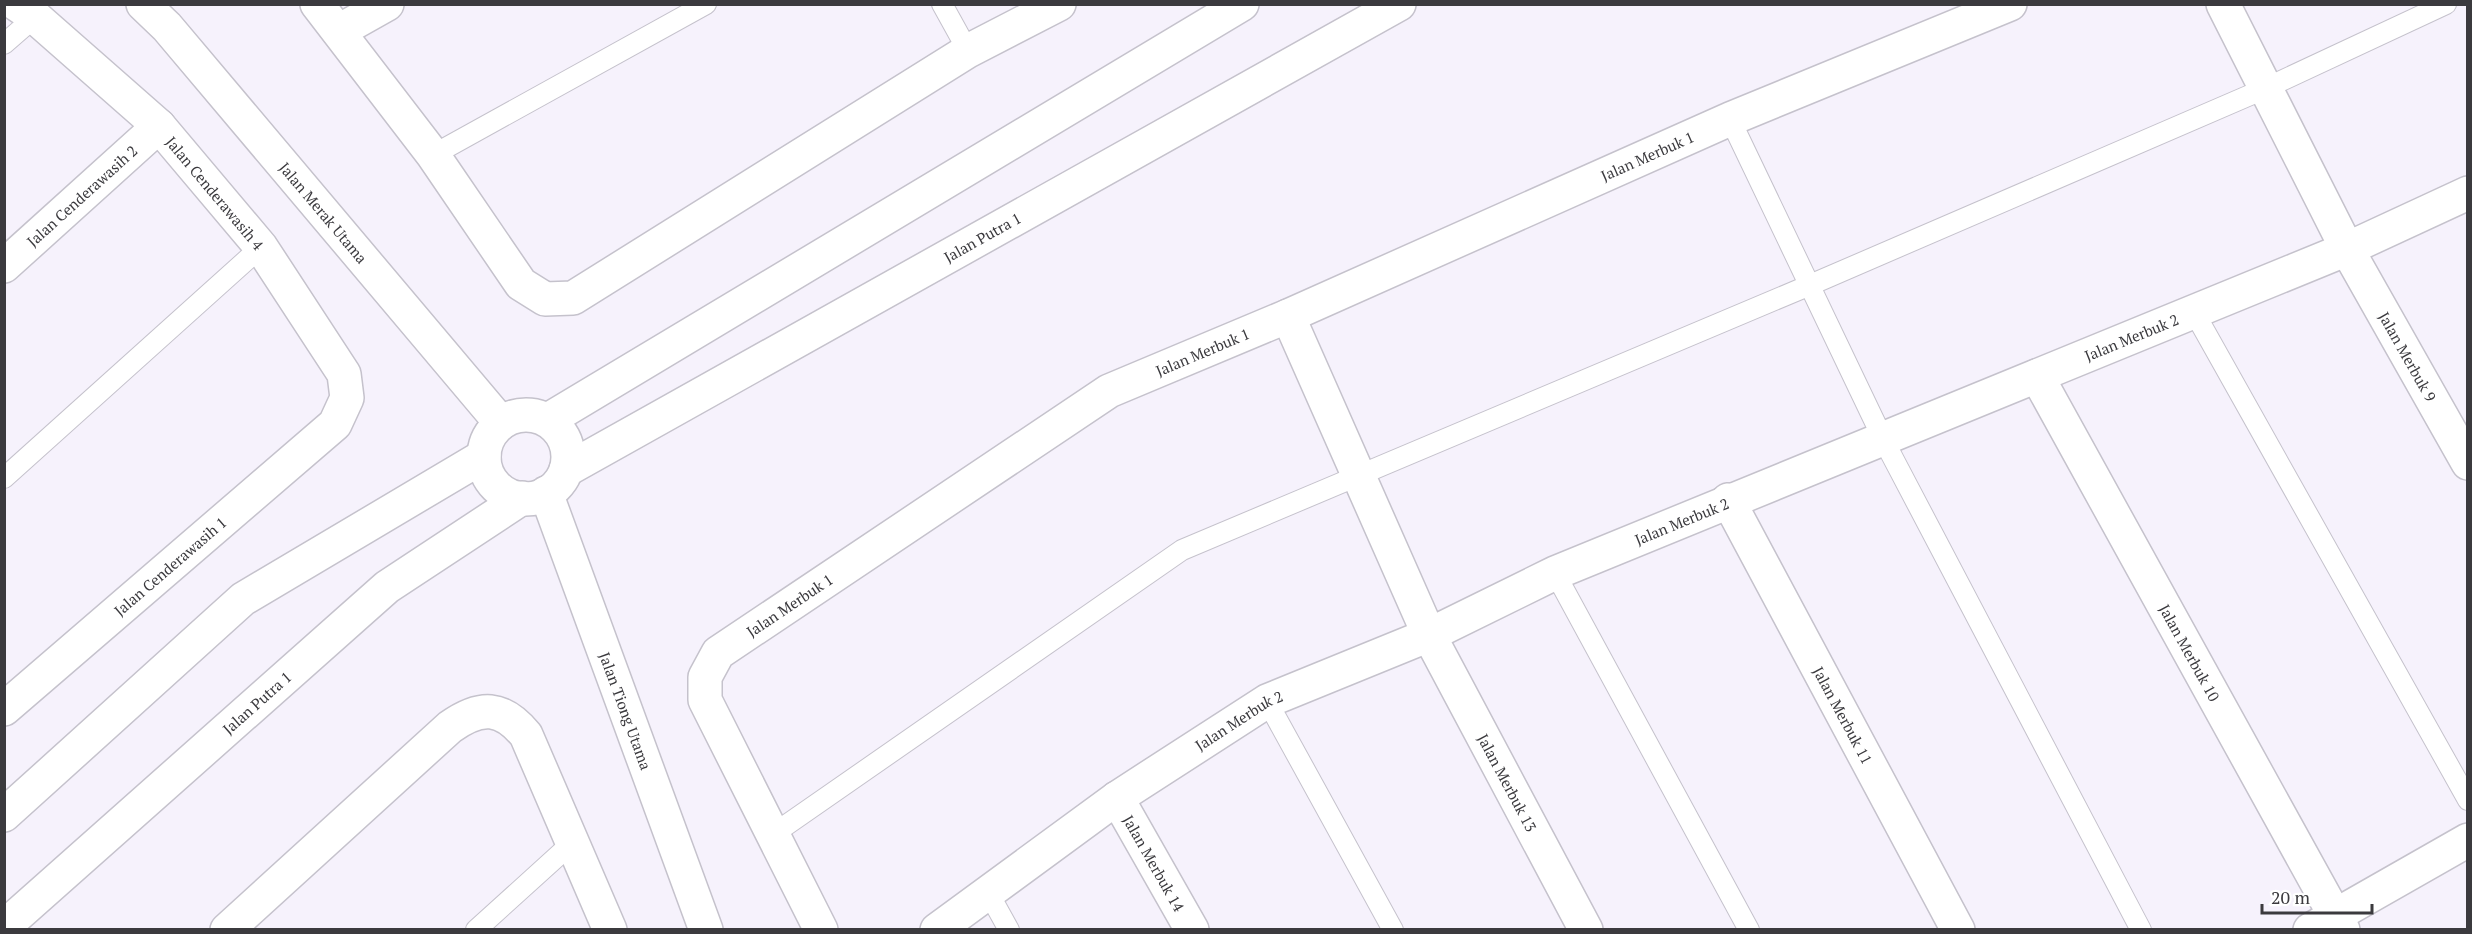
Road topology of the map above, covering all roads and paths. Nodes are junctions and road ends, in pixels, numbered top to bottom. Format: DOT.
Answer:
graph roads {
  1 [pos="143,4"];
  2 [pos="317,4"];
  3 [pos="387,4"];
  4 [pos="705,4"];
  5 [pos="942,4"];
  6 [pos="1059,4"];
  7 [pos="1242,4"];
  8 [pos="1399,4"];
  9 [pos="2010,4"];
  10 [pos="2223,4"];
  11 [pos="2446,4"];
  12 [pos="25,11"];
  13 [pos="339,31"];
  14 [pos="4,44"];
  15 [pos="968,51"];
  16 [pos="2265,89"];
  17 [pos="1730,119"];
  18 [pos="159,126"];
  19 [pos="433,155"];
  20 [pos="2468,193"];
  21 [pos="261,247"];
  22 [pos="2347,249"];
  23 [pos="4,267"];
  24 [pos="1810,285"];
  25 [pos="2194,312"];
  26 [pos="1287,316"];
  27 [pos="2037,376"];
  28 [pos="548,420"];
  29 [pos="501,423"];
  30 [pos="335,424"];
  31 [pos="1883,439"];
  32 [pos="484,456"];
  33 [pos="2468,463"];
  34 [pos="1358,474"];
  35 [pos="4,478"];
  36 [pos="545,487"];
  37 [pos="1728,500"];
  38 [pos="1555,573"];
  39 [pos="1429,635"];
  40 [pos="1267,701"];
  41 [pos="4,709"];
  42 [pos="1117,798"];
  43 [pos="2468,800"];
  44 [pos="4,815"];
  45 [pos="772,835"];
  46 [pos="2468,840"];
  47 [pos="572,843"];
  48 [pos="988,892"];
  49 [pos="2329,925"];
  50 [pos="4,927"];
  51 [pos="706,929"];
  52 [pos="226,930"];
  53 [pos="476,930"];
  54 [pos="610,930"];
  55 [pos="821,930"];
  56 [pos="937,930"];
  57 [pos="1009,930"];
  58 [pos="1192,930"];
  59 [pos="1393,930"];
  60 [pos="1586,930"];
  61 [pos="1749,930"];
  62 [pos="1958,930"];
  63 [pos="2141,930"];
  1 -- 29 [label="street, Jalan Merak Utama"];
  2 -- 13 [label="street"];
  3 -- 13 [label="street"];
  4 -- 19 [label="lane"];
  5 -- 15 [label="lane"];
  6 -- 15 [label="street"];
  7 -- 28 [label="street"];
  8 -- 36 [label="street, Jalan Putra 1"];
  9 -- 17 [label="street, Jalan Merbuk 1"];
  10 -- 16 [label="street, Jalan Merbuk 9"];
  11 -- 16 [label="lane"];
  12 -- 14 [label="lane"];
  12 -- 18 [label="street, Jalan Cenderawasih 4"];
  13 -- 19 [label="street"];
  15 -- 19 [label="street"];
  16 -- 22 [label="street, Jalan Merbuk 9"];
  16 -- 24 [label="lane"];
  17 -- 24 [label="lane"];
  17 -- 26 [label="street, Jalan Merbuk 1"];
  18 -- 21 [label="street, Jalan Cenderawasih 4"];
  18 -- 23 [label="street, Jalan Cenderawasih 2"];
  20 -- 22 [label="street, Jalan Merbuk 2"];
  21 -- 30 [label="street, Jalan Cenderawasih 4"];
  21 -- 35 [label="lane"];
  22 -- 25 [label="street, Jalan Merbuk 2"];
  22 -- 33 [label="street, Jalan Merbuk 9"];
  24 -- 31 [label="lane"];
  24 -- 34 [label="lane"];
  25 -- 27 [label="street, Jalan Merbuk 2"];
  25 -- 43 [label="lane"];
  26 -- 34 [label="street, Jalan Merbuk 13"];
  26 -- 45 [label="street, Jalan Merbuk 1"];
  27 -- 31 [label="street, Jalan Merbuk 2"];
  27 -- 49 [label="street, Jalan Merbuk 10"];
  28 -- 29 [label="street"];
  28 -- 36 [label="street"];
  29 -- 32 [label="street"];
  30 -- 41 [label="street, Jalan Cenderawasih 1"];
  31 -- 37 [label="street, Jalan Merbuk 2"];
  31 -- 63 [label="lane"];
  32 -- 36 [label="street"];
  32 -- 44 [label="street"];
  34 -- 39 [label="street, Jalan Merbuk 13"];
  34 -- 45 [label="lane"];
  36 -- 50 [label="street, Jalan Putra 1"];
  36 -- 51 [label="street, Jalan Tiong Utama"];
  37 -- 38 [label="street, Jalan Merbuk 2"];
  37 -- 62 [label="street, Jalan Merbuk 11"];
  38 -- 39 [label="street, Jalan Merbuk 2"];
  38 -- 61 [label="lane"];
  39 -- 40 [label="street, Jalan Merbuk 2"];
  39 -- 60 [label="street, Jalan Merbuk 13"];
  40 -- 42 [label="street, Jalan Merbuk 2"];
  40 -- 59 [label="lane"];
  42 -- 48 [label="street, Jalan Merbuk 2"];
  42 -- 58 [label="street, Jalan Merbuk 14"];
  45 -- 55 [label="street, Jalan Merbuk 1"];
  46 -- 49 [label="street"];
  47 -- 52 [label="street"];
  47 -- 53 [label="lane"];
  47 -- 54 [label="street"];
  48 -- 56 [label="street, Jalan Merbuk 2"];
  48 -- 57 [label="lane"];
}
